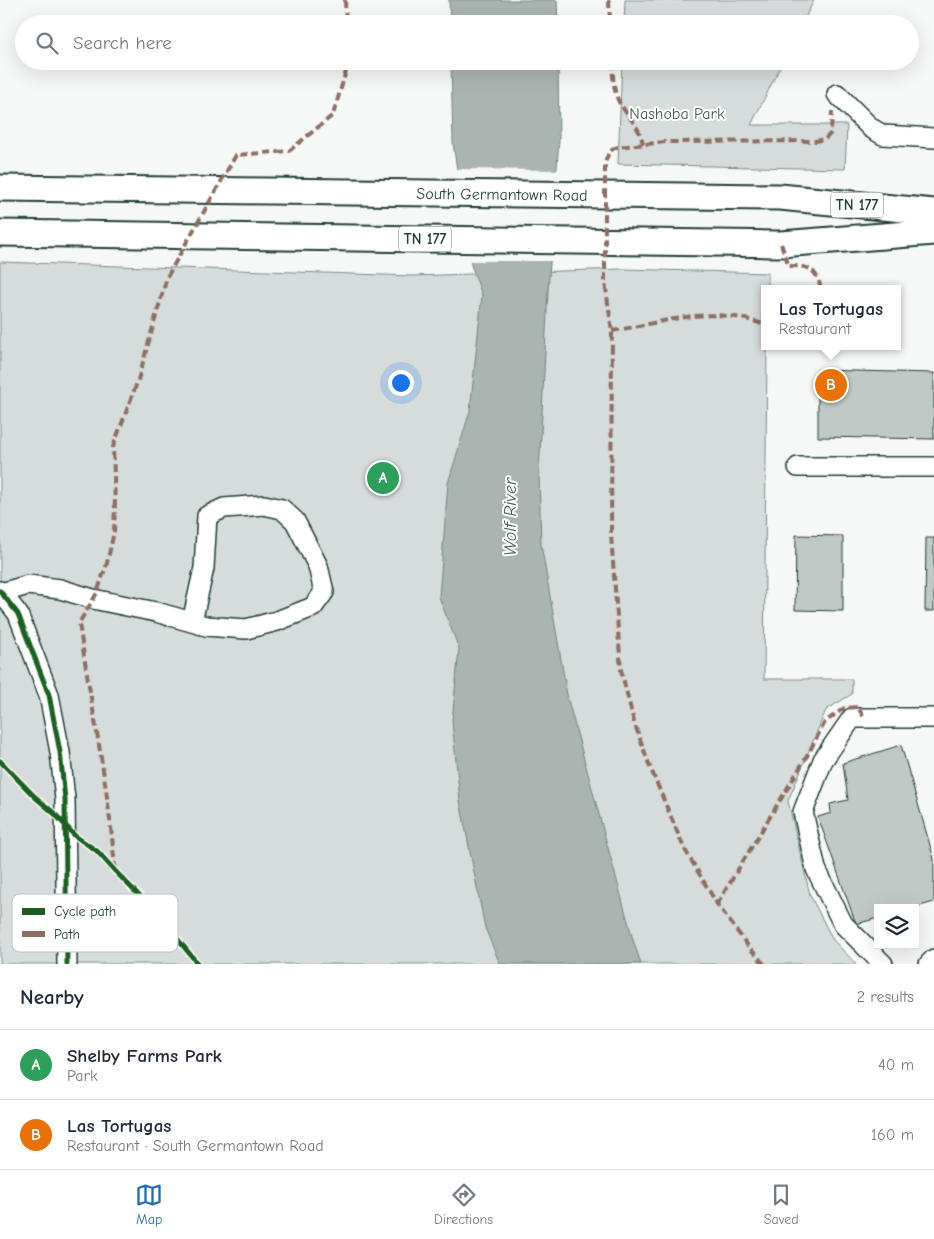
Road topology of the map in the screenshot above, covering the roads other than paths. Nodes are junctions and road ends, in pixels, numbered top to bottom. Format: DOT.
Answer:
graph roads {
  1 [pos="838,94"];
  2 [pos="934,138"];
  3 [pos="0,188"];
  4 [pos="934,212"];
  5 [pos="934,232"];
  6 [pos="0,233"];
  7 [pos="798,466"];
  8 [pos="934,467"];
  9 [pos="1,592"];
  10 [pos="192,622"];
  11 [pos="934,718"];
  12 [pos="66,894"];
  13 [pos="934,959"];
  14 [pos="883,964"];
  15 [pos="929,964"];
  1 -- 2 [label="street"];
  3 -- 4 [label="main road, South Germantown Road / TN 177"];
  5 -- 6 [label="main road, TN 177"];
  7 -- 8 [label="street"];
  9 -- 10 [label="street"];
  9 -- 12 [label="street"];
  10 -- 10 [label="street"];
  11 -- 14 [label="street"];
  13 -- 15 [label="street"];
}
